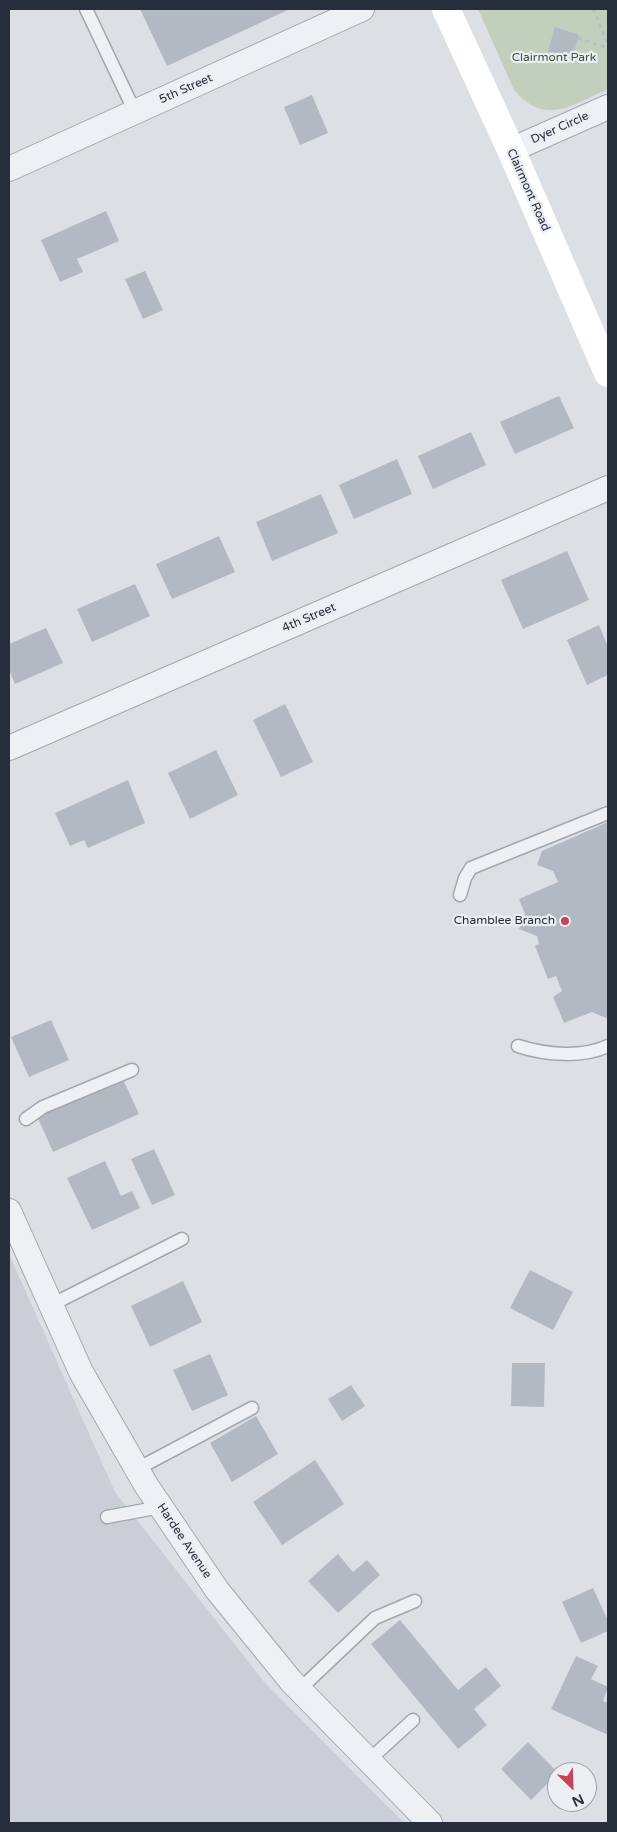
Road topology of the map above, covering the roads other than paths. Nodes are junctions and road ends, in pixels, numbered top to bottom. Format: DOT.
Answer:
graph roads {
  1 [pos="86,9"];
  2 [pos="362,9"];
  3 [pos="446,9"];
  4 [pos="608,107"];
  5 [pos="134,112"];
  6 [pos="511,150"];
  7 [pos="9,169"];
  8 [pos="608,373"];
  9 [pos="608,488"];
  10 [pos="9,748"];
  11 [pos="608,813"];
  12 [pos="460,895"];
  13 [pos="518,1046"];
  14 [pos="608,1046"];
  15 [pos="132,1070"];
  16 [pos="26,1119"];
  17 [pos="9,1211"];
  18 [pos="182,1239"];
  19 [pos="51,1305"];
  20 [pos="252,1408"];
  21 [pos="137,1469"];
  22 [pos="161,1507"];
  23 [pos="106,1518"];
  24 [pos="415,1601"];
  25 [pos="299,1690"];
  26 [pos="413,1720"];
  27 [pos="368,1761"];
  28 [pos="430,1823"];
  1 -- 5 [label="lane"];
  2 -- 5 [label="street, 5th Street"];
  3 -- 6 [label="main road, Clairmont Road"];
  4 -- 6 [label="street, Dyer Circle"];
  5 -- 7 [label="street, 5th Street"];
  6 -- 8 [label="main road, Clairmont Road"];
  9 -- 10 [label="street, 4th Street"];
  11 -- 12 [label="lane"];
  13 -- 14 [label="lane"];
  15 -- 16 [label="lane"];
  17 -- 19 [label="street, Hardee Avenue"];
  18 -- 19 [label="lane"];
  19 -- 21 [label="street, Hardee Avenue"];
  20 -- 21 [label="lane"];
  21 -- 22 [label="street, Hardee Avenue"];
  22 -- 23 [label="lane"];
  22 -- 25 [label="street, Hardee Avenue"];
  24 -- 25 [label="lane"];
  25 -- 27 [label="street, Hardee Avenue"];
  26 -- 27 [label="lane"];
  27 -- 28 [label="street, Hardee Avenue"];
}
